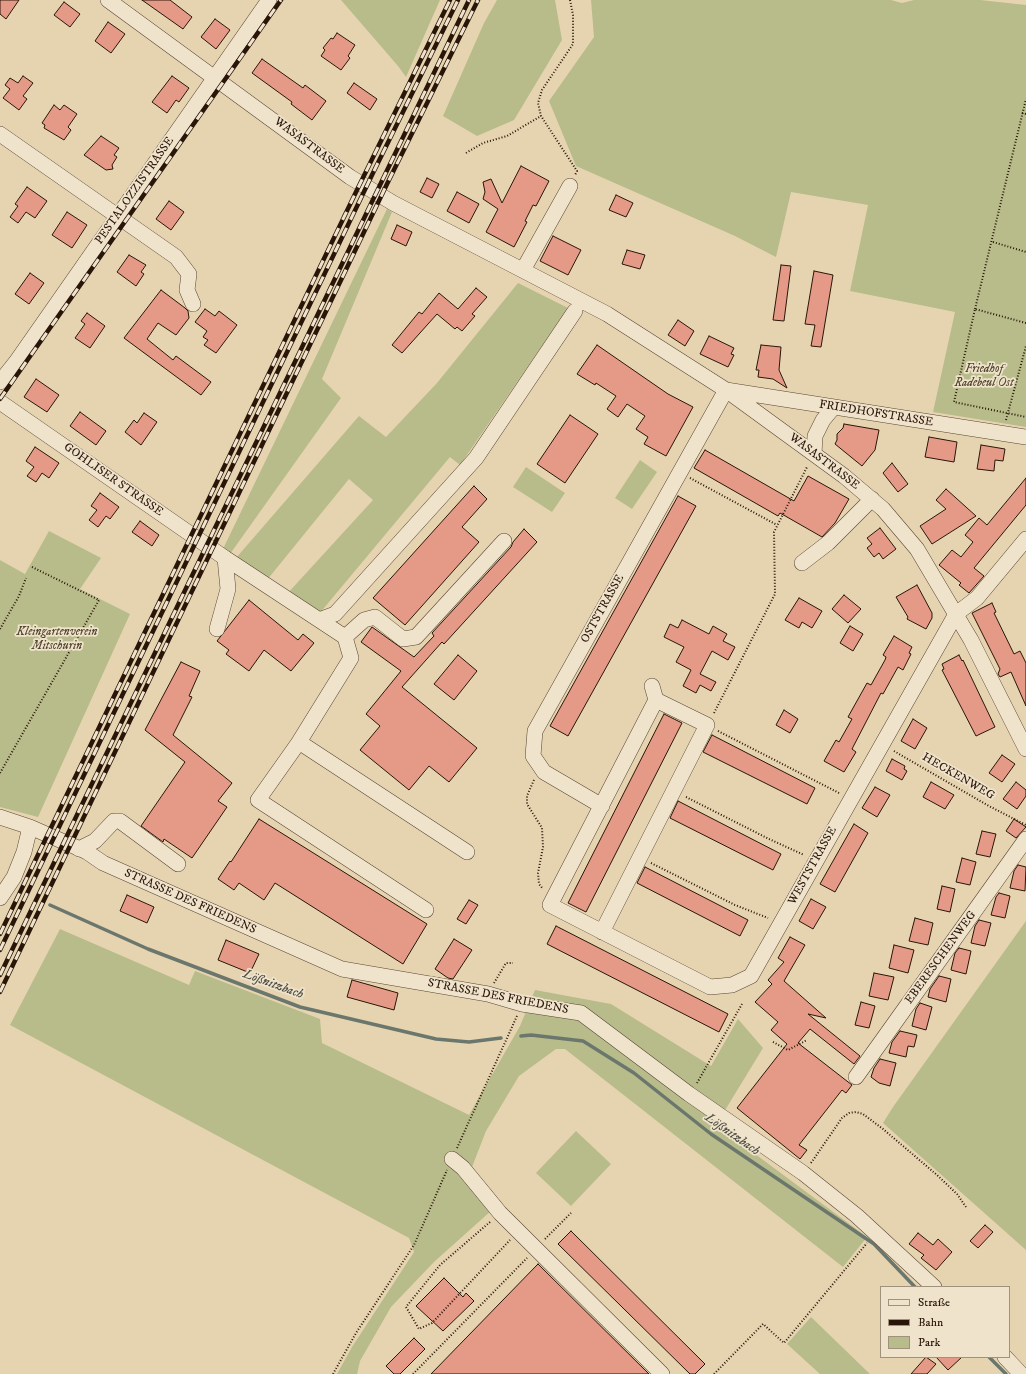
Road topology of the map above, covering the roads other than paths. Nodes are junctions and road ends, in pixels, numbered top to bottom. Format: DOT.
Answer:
graph roads {
  1 [pos="108,0"];
  2 [pos="269,0"];
  3 [pos="216,78"];
  4 [pos="0,134"];
  5 [pos="570,186"];
  6 [pos="117,216"];
  7 [pos="524,270"];
  8 [pos="192,304"];
  9 [pos="575,311"];
  10 [pos="0,382"];
  11 [pos="726,390"];
  12 [pos="0,402"];
  13 [pos="833,408"];
  14 [pos="1026,437"];
  15 [pos="814,454"];
  16 [pos="872,499"];
  17 [pos="1026,539"];
  18 [pos="504,541"];
  19 [pos="225,558"];
  20 [pos="802,563"];
  21 [pos="956,614"];
  22 [pos="319,620"];
  23 [pos="217,629"];
  24 [pos="345,637"];
  25 [pos="652,686"];
  26 [pos="656,700"];
  27 [pos="299,742"];
  28 [pos="1026,749"];
  29 [pos="602,806"];
  30 [pos="0,817"];
  31 [pos="30,826"];
  32 [pos="1026,839"];
  33 [pos="79,849"];
  34 [pos="467,852"];
  35 [pos="178,864"];
  36 [pos="0,898"];
  37 [pos="426,910"];
  38 [pos="602,932"];
  39 [pos="856,1077"];
  40 [pos="452,1159"];
  41 [pos="933,1286"];
  42 [pos="1006,1358"];
  43 [pos="662,1374"];
  44 [pos="1021,1374"];
  1 -- 3 [label="street, WASASTRASSE"];
  2 -- 3 [label="street, PESTALOZZISTRASSE"];
  3 -- 6 [label="street, PESTALOZZISTRASSE"];
  3 -- 7 [label="street, WASASTRASSE"];
  4 -- 6 [label="street"];
  5 -- 7 [label="street"];
  6 -- 8 [label="street"];
  6 -- 10 [label="street, PESTALOZZISTRASSE"];
  7 -- 11 [label="street, WASASTRASSE"];
  9 -- 22 [label="street"];
  11 -- 13 [label="street, FRIEDHOFSTRASSE"];
  11 -- 15 [label="street, WASASTRASSE"];
  11 -- 29 [label="street, OSTSTRASSE"];
  12 -- 19 [label="street, GOHLISER STRASSE"];
  13 -- 14 [label="street, FRIEDHOFSTRASSE"];
  13 -- 15 [label="street"];
  15 -- 16 [label="street, WASASTRASSE"];
  16 -- 20 [label="street"];
  16 -- 21 [label="street, WASASTRASSE"];
  17 -- 21 [label="street"];
  18 -- 24 [label="street"];
  19 -- 22 [label="street, GOHLISER STRASSE"];
  19 -- 23 [label="street"];
  21 -- 28 [label="street, WASASTRASSE"];
  21 -- 38 [label="street, WESTSTRASSE"];
  22 -- 24 [label="street, GOHLISER STRASSE"];
  24 -- 27 [label="street"];
  25 -- 26 [label="street"];
  26 -- 29 [label="street"];
  26 -- 38 [label="street"];
  27 -- 34 [label="street"];
  27 -- 37 [label="street"];
  29 -- 38 [label="street, WESTSTRASSE"];
  30 -- 31 [label="street, STRASSE DES FRIEDENS"];
  31 -- 33 [label="street, STRASSE DES FRIEDENS"];
  31 -- 36 [label="street"];
  32 -- 39 [label="street, EBERESCHENWEG"];
  33 -- 35 [label="street"];
  33 -- 41 [label="street, STRASSE DES FRIEDENS"];
  40 -- 43 [label="street"];
  42 -- 44 [label="street"];
}
